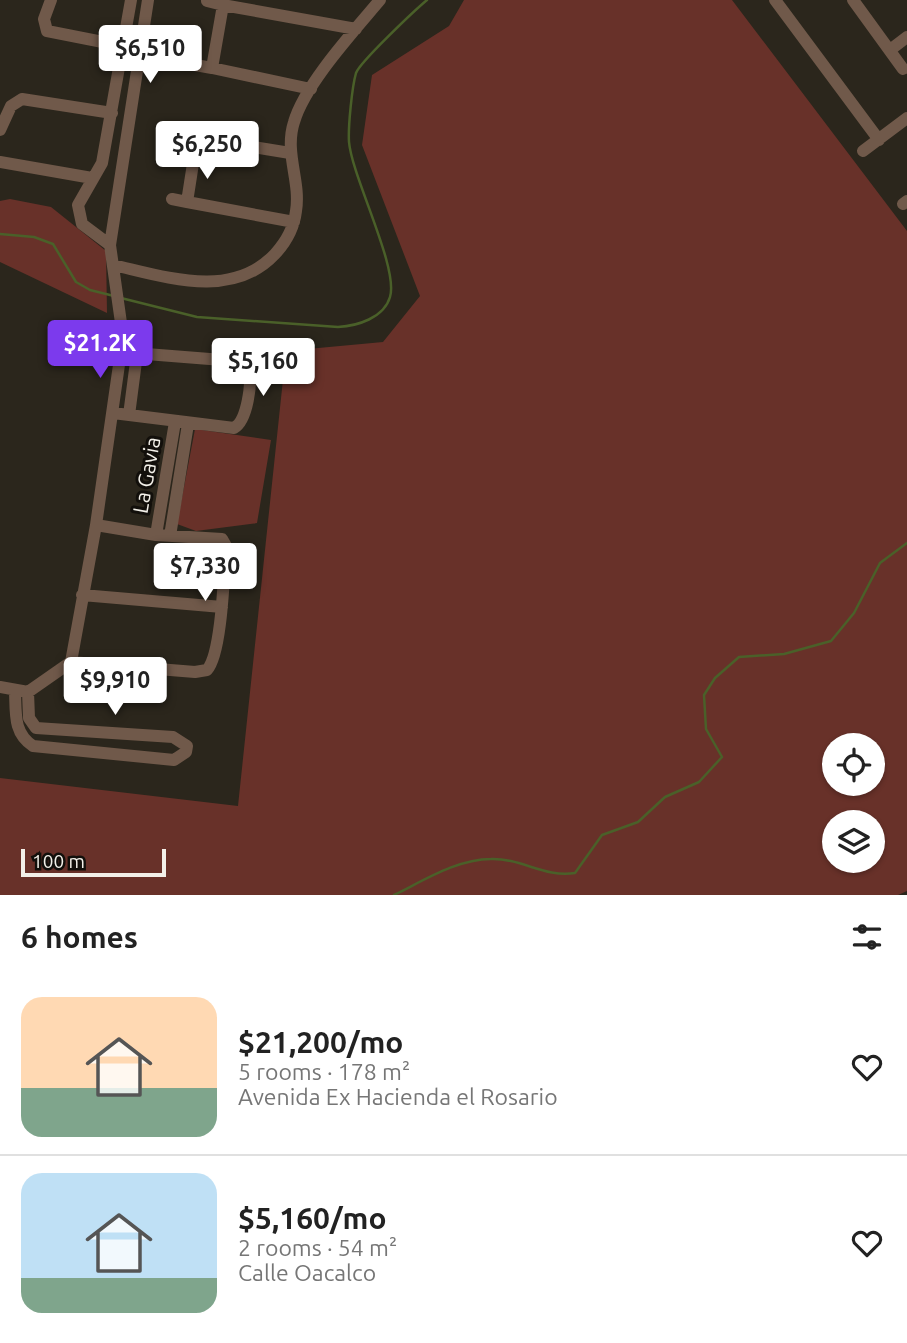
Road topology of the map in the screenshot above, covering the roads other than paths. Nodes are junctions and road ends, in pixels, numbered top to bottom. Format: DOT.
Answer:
graph roads {
  1 [pos="51,0"];
  2 [pos="131,0"];
  3 [pos="148,0"];
  4 [pos="380,0"];
  5 [pos="775,0"];
  6 [pos="853,0"];
  7 [pos="207,1"];
  8 [pos="223,5"];
  9 [pos="356,29"];
  10 [pos="907,37"];
  11 [pos="123,46"];
  12 [pos="890,50"];
  13 [pos="184,63"];
  14 [pos="212,68"];
  15 [pos="903,69"];
  16 [pos="310,89"];
  17 [pos="112,113"];
  18 [pos="907,118"];
  19 [pos="0,130"];
  20 [pos="879,140"];
  21 [pos="863,151"];
  22 [pos="290,153"];
  23 [pos="0,162"];
  24 [pos="92,178"];
  25 [pos="172,199"];
  26 [pos="187,202"];
  27 [pos="294,222"];
  28 [pos="110,245"];
  29 [pos="113,265"];
  30 [pos="122,331"];
  31 [pos="121,352"];
  32 [pos="137,354"];
  33 [pos="113,413"];
  34 [pos="129,415"];
  35 [pos="175,422"];
  36 [pos="188,424"];
  37 [pos="96,525"];
  38 [pos="156,534"];
  39 [pos="170,536"];
  40 [pos="82,594"];
  41 [pos="222,607"];
  42 [pos="71,662"];
  43 [pos="0,687"];
  44 [pos="21,691"];
  45 [pos="29,718"];
  46 [pos="16,725"];
  1 -- 11 [label="street"];
  2 -- 11 [label="street"];
  3 -- 28 [label="street"];
  4 -- 9 [label="street"];
  5 -- 20 [label="street"];
  6 -- 12 [label="street"];
  7 -- 8 [label="street"];
  8 -- 9 [label="street"];
  8 -- 14 [label="street"];
  9 -- 16 [label="street"];
  10 -- 12 [label="street"];
  11 -- 17 [label="street"];
  12 -- 15 [label="street"];
  13 -- 14 [label="street"];
  14 -- 16 [label="street"];
  16 -- 22 [label="street"];
  17 -- 19 [label="street"];
  17 -- 24 [label="street"];
  18 -- 20 [label="street"];
  20 -- 21 [label="street"];
  22 -- 26 [label="street"];
  22 -- 27 [label="street"];
  23 -- 24 [label="street"];
  24 -- 28 [label="street"];
  25 -- 26 [label="street"];
  26 -- 27 [label="street"];
  27 -- 29 [label="street"];
  28 -- 29 [label="street"];
  29 -- 30 [label="street"];
  30 -- 31 [label="street"];
  30 -- 32 [label="street"];
  31 -- 32 [label="street"];
  31 -- 33 [label="street"];
  32 -- 34 [label="street"];
  32 -- 36 [label="street"];
  33 -- 34 [label="street"];
  33 -- 37 [label="street"];
  34 -- 35 [label="street"];
  35 -- 36 [label="street"];
  35 -- 38 [label="street, La Gavia"];
  36 -- 39 [label="street, La Gavia"];
  37 -- 38 [label="street"];
  37 -- 40 [label="street"];
  38 -- 39 [label="street"];
  39 -- 41 [label="street"];
  40 -- 41 [label="street"];
  40 -- 42 [label="street"];
  41 -- 42 [label="street"];
  42 -- 44 [label="street"];
  43 -- 44 [label="street"];
  44 -- 45 [label="street"];
  44 -- 46 [label="street"];
  45 -- 46 [label="street"];
  45 -- 46 [label="street"];
}
